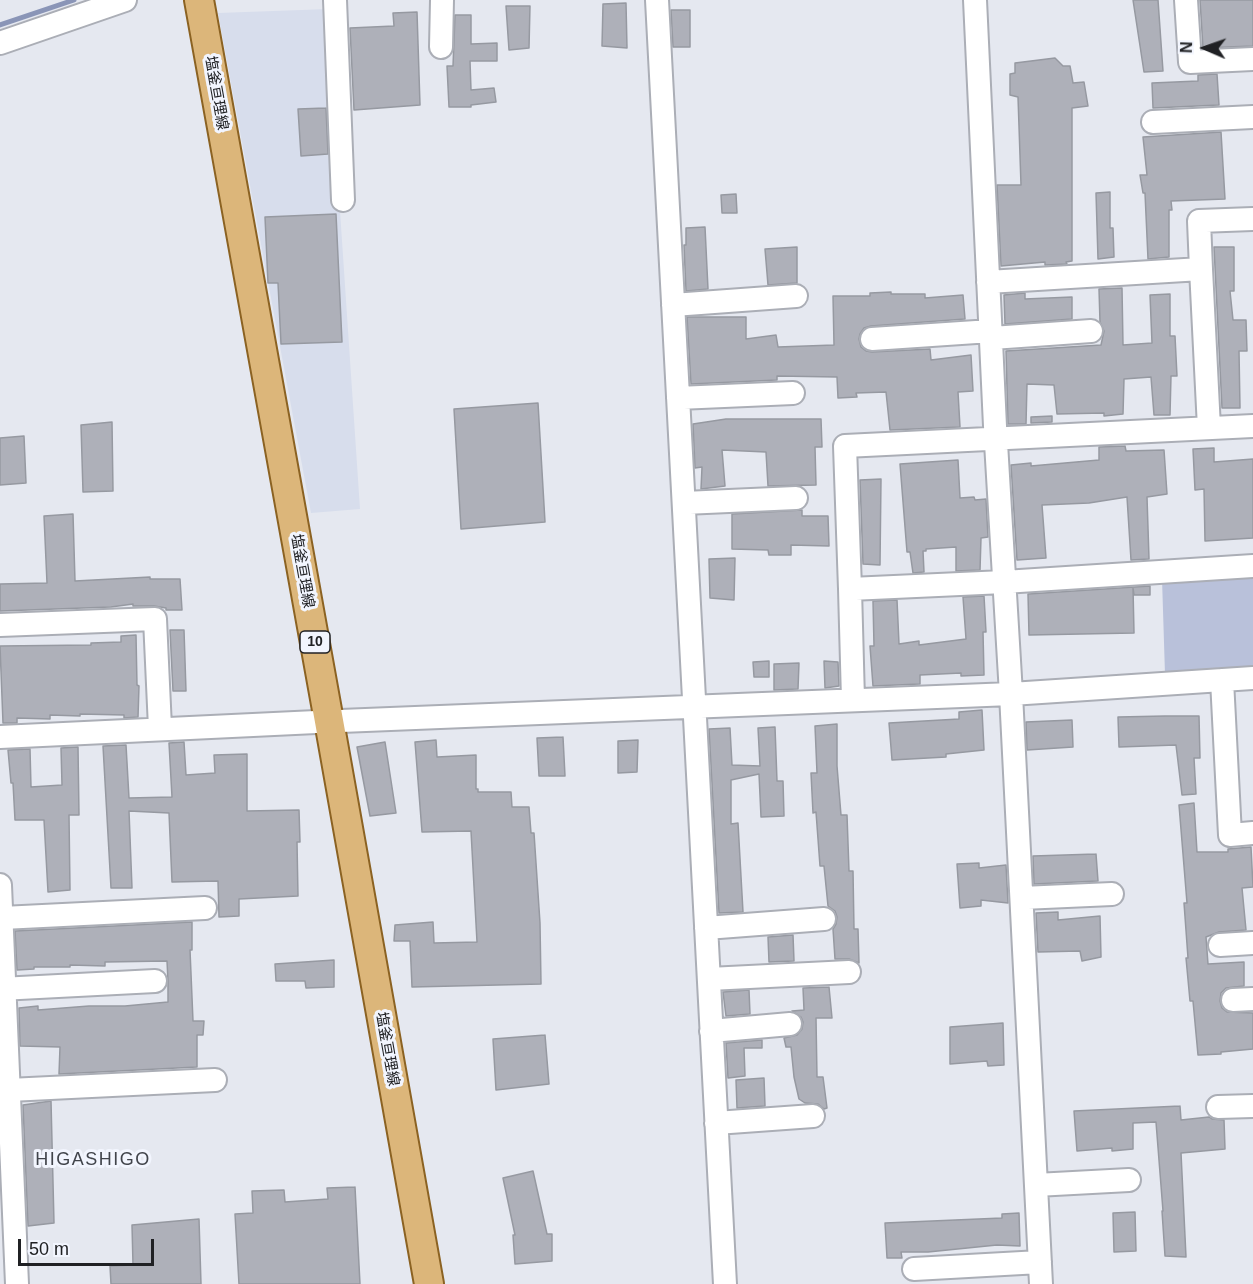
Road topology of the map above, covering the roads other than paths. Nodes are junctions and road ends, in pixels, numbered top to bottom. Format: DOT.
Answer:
graph roads {
  1 [pos="125,0"];
  2 [pos="199,0"];
  3 [pos="335,0"];
  4 [pos="442,0"];
  5 [pos="657,0"];
  6 [pos="975,0"];
  7 [pos="1186,0"];
  8 [pos="0,43"];
  9 [pos="441,47"];
  10 [pos="1253,59"];
  11 [pos="1253,117"];
  12 [pos="1153,122"];
  13 [pos="343,200"];
  14 [pos="1253,219"];
  15 [pos="1201,269"];
  16 [pos="988,282"];
  17 [pos="796,296"];
  18 [pos="673,305"];
  19 [pos="1091,331"];
  20 [pos="991,335"];
  21 [pos="872,339"];
  22 [pos="793,393"];
  23 [pos="678,398"];
  24 [pos="1253,426"];
  25 [pos="1209,428"];
  26 [pos="996,440"];
  27 [pos="796,498"];
  28 [pos="684,503"];
  29 [pos="1253,566"];
  30 [pos="1004,582"];
  31 [pos="850,589"];
  32 [pos="0,625"];
  33 [pos="1253,678"];
  34 [pos="1222,680"];
  35 [pos="1011,694"];
  36 [pos="853,700"];
  37 [pos="695,707"];
  38 [pos="329,721"];
  39 [pos="160,728"];
  40 [pos="0,737"];
  41 [pos="1253,833"];
  42 [pos="0,885"];
  43 [pos="1112,894"];
  44 [pos="1022,898"];
  45 [pos="205,908"];
  46 [pos="2,918"];
  47 [pos="824,919"];
  48 [pos="706,928"];
  49 [pos="1253,943"];
  50 [pos="1220,945"];
  51 [pos="849,972"];
  52 [pos="709,979"];
  53 [pos="155,981"];
  54 [pos="2,989"];
  55 [pos="790,1024"];
  56 [pos="711,1031"];
  57 [pos="215,1080"];
  58 [pos="9,1090"];
  59 [pos="1253,1106"];
  60 [pos="1218,1107"];
  61 [pos="813,1116"];
  62 [pos="716,1123"];
  63 [pos="1129,1180"];
  64 [pos="1036,1185"];
  65 [pos="914,1269"];
  66 [pos="1041,1273"];
  67 [pos="17,1284"];
  68 [pos="429,1284"];
  69 [pos="725,1284"];
  1 -- 8 [label="street"];
  2 -- 38 [label="main road, 塩釜亘理線 / 10"];
  3 -- 13 [label="street"];
  4 -- 9 [label="street"];
  5 -- 18 [label="street"];
  6 -- 16 [label="street"];
  7 -- 10 [label="street"];
  11 -- 12 [label="street"];
  14 -- 15 [label="street"];
  15 -- 16 [label="street"];
  15 -- 25 [label="street"];
  16 -- 20 [label="street"];
  17 -- 18 [label="street"];
  18 -- 23 [label="street"];
  19 -- 20 [label="street"];
  20 -- 21 [label="street"];
  20 -- 26 [label="street"];
  22 -- 23 [label="street"];
  23 -- 28 [label="street"];
  24 -- 25 [label="street"];
  25 -- 26 [label="street"];
  26 -- 30 [label="street"];
  26 -- 31 [label="street"];
  27 -- 28 [label="street"];
  28 -- 37 [label="street"];
  29 -- 30 [label="street"];
  30 -- 31 [label="street"];
  30 -- 35 [label="street"];
  31 -- 36 [label="street"];
  32 -- 39 [label="street"];
  33 -- 34 [label="street"];
  34 -- 35 [label="street"];
  34 -- 41 [label="street"];
  35 -- 36 [label="street"];
  35 -- 44 [label="street"];
  36 -- 37 [label="street"];
  37 -- 38 [label="street"];
  37 -- 48 [label="street"];
  38 -- 39 [label="street"];
  38 -- 68 [label="main road, 塩釜亘理線 / 10"];
  39 -- 40 [label="street"];
  42 -- 46 [label="street"];
  43 -- 44 [label="street"];
  44 -- 64 [label="street"];
  45 -- 46 [label="street"];
  46 -- 54 [label="street"];
  47 -- 48 [label="street"];
  48 -- 52 [label="street"];
  49 -- 50 [label="street"];
  51 -- 52 [label="street"];
  52 -- 56 [label="street"];
  53 -- 54 [label="street"];
  54 -- 58 [label="street"];
  55 -- 56 [label="street"];
  56 -- 62 [label="street"];
  57 -- 58 [label="street"];
  58 -- 67 [label="street"];
  59 -- 60 [label="street"];
  61 -- 62 [label="street"];
  62 -- 69 [label="street"];
  63 -- 64 [label="street"];
  64 -- 66 [label="street"];
  65 -- 66 [label="street"];
}
